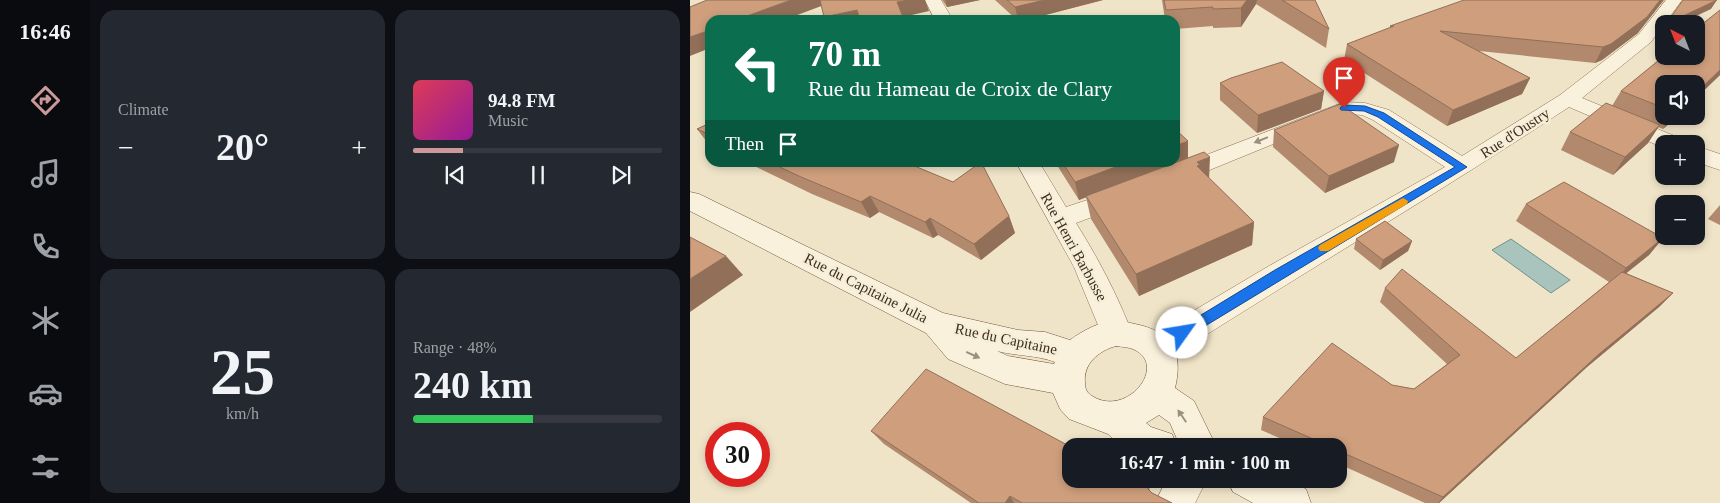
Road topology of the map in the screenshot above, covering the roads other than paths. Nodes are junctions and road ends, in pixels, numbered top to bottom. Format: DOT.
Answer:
graph roads {
  1 [pos="933,0"];
  2 [pos="1674,0"];
  3 [pos="941,15"];
  4 [pos="1567,99"];
  5 [pos="1655,136"];
  6 [pos="1705,157"];
  7 [pos="1720,163"];
  8 [pos="1030,167"];
  9 [pos="1462,167"];
  10 [pos="690,200"];
  11 [pos="1060,219"];
  12 [pos="1116,333"];
  13 [pos="1157,349"];
  14 [pos="1071,368"];
  15 [pos="1157,394"];
  16 [pos="1116,418"];
  17 [pos="1137,438"];
  18 [pos="1194,438"];
  19 [pos="1183,488"];
  20 [pos="1263,488"];
  21 [pos="1174,503"];
  22 [pos="1292,503"];
  1 -- 3 [label="street"];
  2 -- 4 [label="street, Rue d'Oustry"];
  4 -- 5 [label="street"];
  4 -- 9 [label="street, Rue d'Oustry"];
  6 -- 7 [label="street"];
  8 -- 11 [label="street, Rue Henri Barbusse"];
  9 -- 11 [label="street, one-way"];
  9 -- 13 [label="street, Rue d'Oustry"];
  10 -- 14 [label="street, Rue du Capitaine Julia"];
  11 -- 12 [label="street, Rue Henri Barbusse"];
  12 -- 13 [label="street"];
  12 -- 14 [label="street"];
  13 -- 15 [label="street"];
  14 -- 16 [label="street"];
  15 -- 16 [label="street"];
  18 -- 15 [label="street, one-way"];
  16 -- 17 [label="street"];
  19 -- 21 [label="street"];
  20 -- 22 [label="street"];
}
